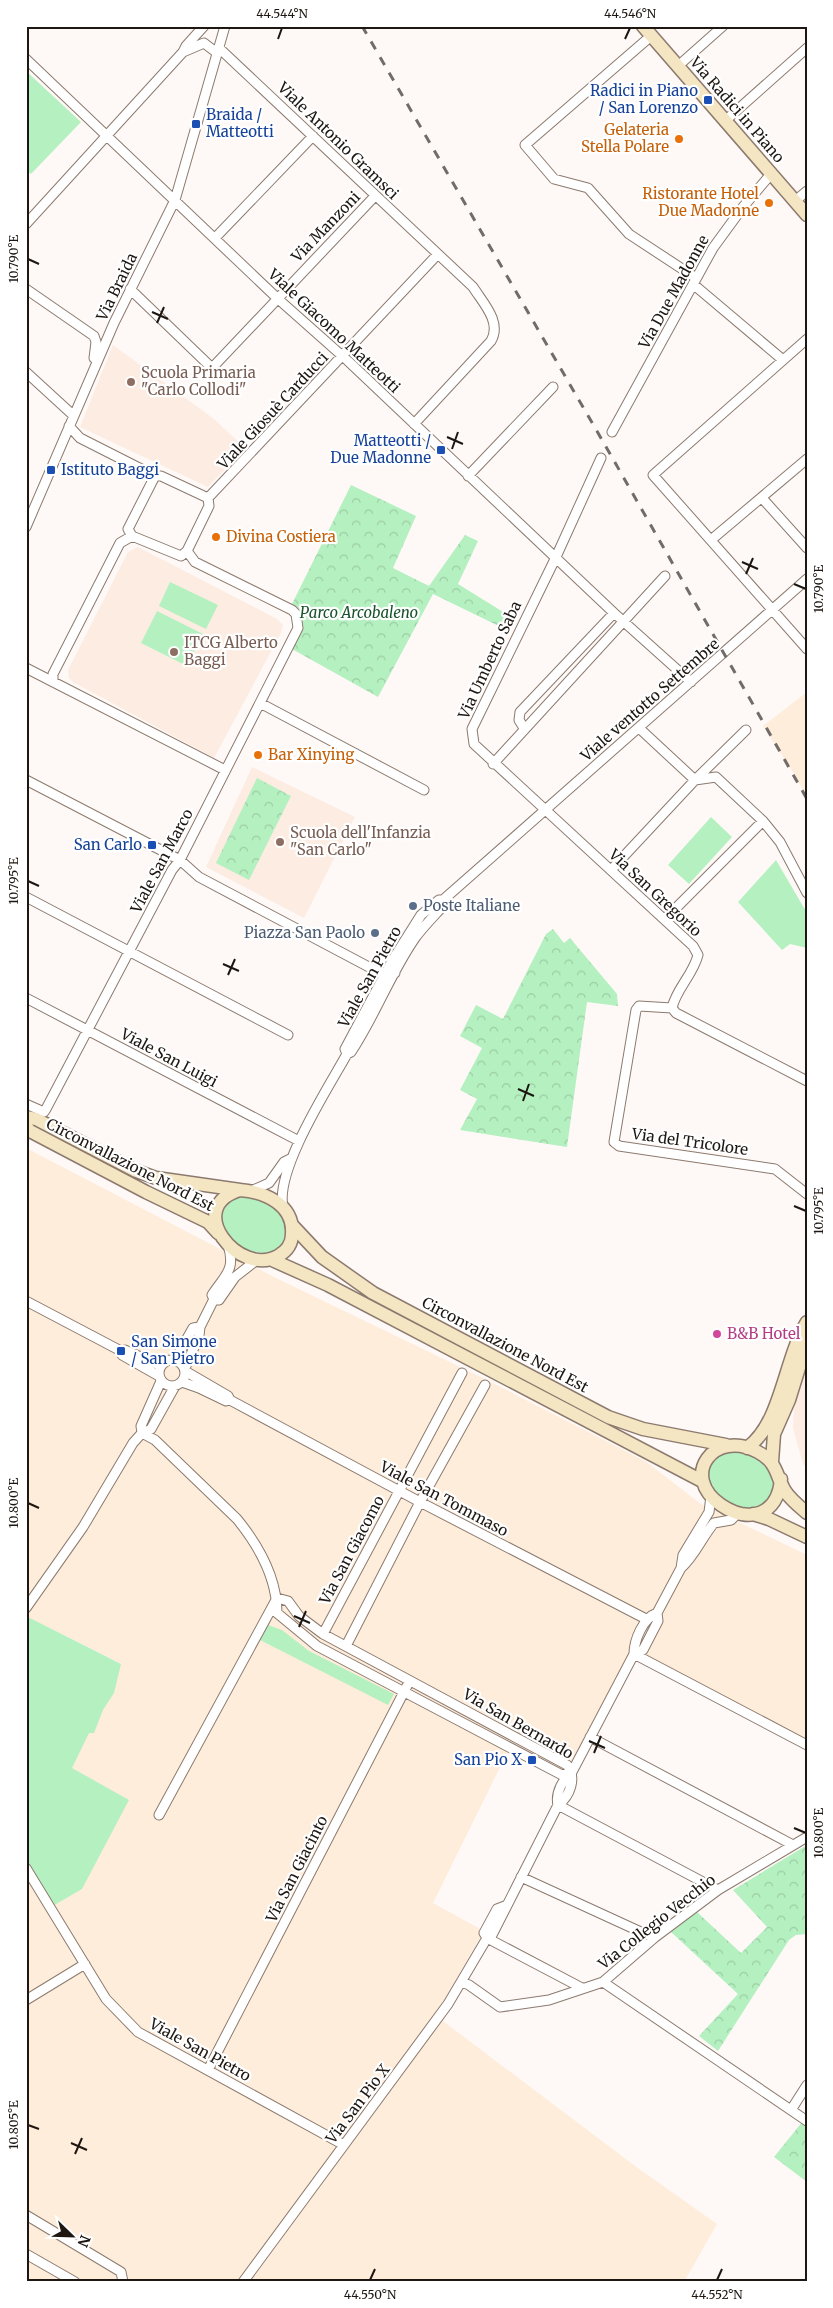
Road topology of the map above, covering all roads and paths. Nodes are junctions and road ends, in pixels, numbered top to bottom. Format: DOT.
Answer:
graph roads {
  1 [pos="204,26"];
  2 [pos="226,26"];
  3 [pos="723,26"];
  4 [pos="193,31"];
  5 [pos="647,31"];
  6 [pos="807,48"];
  7 [pos="218,51"];
  8 [pos="183,52"];
  9 [pos="26,59"];
  10 [pos="678,66"];
  11 [pos="726,120"];
  12 [pos="108,135"];
  13 [pos="313,136"];
  14 [pos="771,174"];
  15 [pos="807,191"];
  16 [pos="375,196"];
  17 [pos="175,200"];
  18 [pos="795,201"];
  19 [pos="807,215"];
  20 [pos="26,224"];
  21 [pos="215,238"];
  22 [pos="438,254"];
  23 [pos="694,281"];
  24 [pos="26,289"];
  25 [pos="130,289"];
  26 [pos="278,298"];
  27 [pos="119,311"];
  28 [pos="94,336"];
  29 [pos="807,339"];
  30 [pos="342,356"];
  31 [pos="783,360"];
  32 [pos="96,365"];
  33 [pos="26,372"];
  34 [pos="553,386"];
  35 [pos="74,416"];
  36 [pos="414,424"];
  37 [pos="69,426"];
  38 [pos="612,432"];
  39 [pos="601,458"];
  40 [pos="807,459"];
  41 [pos="155,476"];
  42 [pos="468,476"];
  43 [pos="208,498"];
  44 [pos="762,498"];
  45 [pos="27,523"];
  46 [pos="132,536"];
  47 [pos="711,540"];
  48 [pos="807,548"];
  49 [pos="187,551"];
  50 [pos="556,557"];
  51 [pos="665,576"];
  52 [pos="807,580"];
  53 [pos="773,610"];
  54 [pos="614,613"];
  55 [pos="624,622"];
  56 [pos="807,649"];
  57 [pos="26,668"];
  58 [pos="53,682"];
  59 [pos="691,682"];
  60 [pos="260,703"];
  61 [pos="524,728"];
  62 [pos="639,728"];
  63 [pos="746,730"];
  64 [pos="494,764"];
  65 [pos="225,770"];
  66 [pos="26,780"];
  67 [pos="696,780"];
  68 [pos="424,790"];
  69 [pos="545,810"];
  70 [pos="763,821"];
  71 [pos="180,860"];
  72 [pos="612,870"];
  73 [pos="807,893"];
  74 [pos="26,897"];
  75 [pos="443,900"];
  76 [pos="665,919"];
  77 [pos="130,952"];
  78 [pos="395,973"];
  79 [pos="384,975"];
  80 [pos="26,998"];
  81 [pos="377,1007"];
  82 [pos="672,1008"];
  83 [pos="89,1031"];
  84 [pos="288,1034"];
  85 [pos="347,1054"];
  86 [pos="807,1081"];
  87 [pos="26,1104"];
  88 [pos="31,1121"];
  89 [pos="299,1141"];
  90 [pos="290,1159"];
  91 [pos="246,1190"];
  92 [pos="807,1194"];
  93 [pos="283,1206"];
  94 [pos="292,1225"];
  95 [pos="218,1233"];
  96 [pos="228,1245"];
  97 [pos="264,1259"];
  98 [pos="214,1299"];
  99 [pos="26,1301"];
  100 [pos="807,1322"];
  101 [pos="200,1326"];
  102 [pos="807,1342"];
  103 [pos="121,1351"];
  104 [pos="175,1360"];
  105 [pos="161,1366"];
  106 [pos="185,1370"];
  107 [pos="462,1372"];
  108 [pos="160,1378"];
  109 [pos="178,1384"];
  110 [pos="485,1385"];
  111 [pos="230,1400"];
  112 [pos="142,1433"];
  113 [pos="726,1445"];
  114 [pos="747,1448"];
  115 [pos="772,1462"];
  116 [pos="781,1479"];
  117 [pos="702,1481"];
  118 [pos="399,1491"];
  119 [pos="711,1496"];
  120 [pos="420,1502"];
  121 [pos="738,1513"];
  122 [pos="807,1513"];
  123 [pos="753,1514"];
  124 [pos="807,1538"];
  125 [pos="681,1568"];
  126 [pos="277,1598"];
  127 [pos="26,1608"];
  128 [pos="656,1613"];
  129 [pos="646,1619"];
  130 [pos="323,1634"];
  131 [pos="346,1646"];
  132 [pos="634,1654"];
  133 [pos="409,1680"];
  134 [pos="404,1690"];
  135 [pos="590,1737"];
  136 [pos="807,1744"];
  137 [pos="572,1772"];
  138 [pos="558,1805"];
  139 [pos="159,1815"];
  140 [pos="807,1837"];
  141 [pos="793,1845"];
  142 [pos="26,1868"];
  143 [pos="521,1877"];
  144 [pos="718,1890"];
  145 [pos="487,1938"];
  146 [pos="654,1938"];
  147 [pos="85,1964"];
  148 [pos="462,1982"];
  149 [pos="603,1982"];
  150 [pos="582,1988"];
  151 [pos="26,2000"];
  152 [pos="208,2070"];
  153 [pos="807,2085"];
  154 [pos="791,2110"];
  155 [pos="807,2121"];
  156 [pos="344,2145"];
  157 [pos="26,2215"];
  158 [pos="26,2254"];
  159 [pos="75,2282"];
  160 [pos="123,2282"];
  161 [pos="243,2282"];
  1 -- 4 [label="street"];
  2 -- 7 [label="street, Via Braida"];
  3 -- 10 [label="street"];
  4 -- 8 [label="street"];
  5 -- 10 [label="main road, Via Radici in Piano"];
  5 -- 23 [label="street"];
  6 -- 11 [label="street"];
  7 -- 8 [label="street"];
  7 -- 13 [label="street, Viale Antonio Gramsci"];
  7 -- 17 [label="street, Via Braida"];
  8 -- 12 [label="street"];
  9 -- 12 [label="street, Viale Giacomo Matteotti"];
  10 -- 11 [label="main road, Via Radici in Piano"];
  11 -- 14 [label="main road, Via Radici in Piano"];
  12 -- 17 [label="street, Viale Giacomo Matteotti"];
  12 -- 20 [label="street"];
  13 -- 16 [label="street, Viale Antonio Gramsci"];
  13 -- 21 [label="street"];
  14 -- 18 [label="main road, Via Radici in Piano"];
  14 -- 23 [label="street, Via Due Madonne"];
  15 -- 18 [label="street"];
  16 -- 22 [label="street, Viale Antonio Gramsci"];
  16 -- 26 [label="street, Via Manzoni"];
  17 -- 21 [label="street, Viale Giacomo Matteotti"];
  17 -- 25 [label="street, Via Braida"];
  18 -- 19 [label="main road, Via Radici in Piano"];
  21 -- 26 [label="street, Viale Giacomo Matteotti"];
  22 -- 30 [label="street, Viale Giosuè Carducci"];
  22 -- 36 [label="street, Viale Antonio Gramsci"];
  23 -- 31 [label="street"];
  23 -- 38 [label="street, Via Due Madonne"];
  24 -- 28 [label="street"];
  25 -- 26 [label="street, Via Manzoni"];
  25 -- 27 [label="street, Via Braida"];
  26 -- 30 [label="street, Viale Giacomo Matteotti"];
  27 -- 28 [label="street"];
  27 -- 32 [label="street, Via Braida"];
  28 -- 32 [label="street"];
  29 -- 31 [label="street"];
  30 -- 36 [label="street, Viale Giacomo Matteotti"];
  30 -- 43 [label="street, Viale Giosuè Carducci"];
  31 -- 47 [label="street"];
  32 -- 35 [label="street, Via Braida"];
  33 -- 35 [label="street"];
  34 -- 42 [label="street"];
  35 -- 37 [label="street, Via Braida"];
  36 -- 42 [label="street, Viale Giacomo Matteotti"];
  37 -- 41 [label="street"];
  37 -- 45 [label="street, Via Braida"];
  39 -- 50 [label="street, Via Umberto Saba"];
  40 -- 44 [label="street"];
  41 -- 43 [label="street"];
  41 -- 46 [label="street"];
  42 -- 50 [label="street, Viale Giacomo Matteotti"];
  43 -- 49 [label="street"];
  44 -- 47 [label="street"];
  44 -- 48 [label="street"];
  46 -- 49 [label="street"];
  46 -- 58 [label="street"];
  47 -- 53 [label="street"];
  49 -- 60 [label="street, Viale San Marco"];
  50 -- 54 [label="street, Viale Giacomo Matteotti"];
  50 -- 64 [label="street, Via Umberto Saba"];
  51 -- 55 [label="street"];
  52 -- 53 [label="street, Viale ventotto Settembre"];
  53 -- 56 [label="street"];
  53 -- 59 [label="street, Viale ventotto Settembre"];
  54 -- 55 [label="street, Viale Giacomo Matteotti"];
  54 -- 61 [label="street"];
  55 -- 59 [label="street, Viale Giacomo Matteotti"];
  55 -- 61 [label="street"];
  57 -- 58 [label="street"];
  58 -- 65 [label="street"];
  59 -- 62 [label="street, Viale ventotto Settembre"];
  60 -- 65 [label="street, Viale San Marco"];
  60 -- 68 [label="street"];
  61 -- 64 [label="street"];
  62 -- 67 [label="street"];
  62 -- 69 [label="street, Viale ventotto Settembre"];
  63 -- 67 [label="street"];
  64 -- 69 [label="street, Via Umberto Saba"];
  65 -- 71 [label="street, Viale San Marco"];
  66 -- 71 [label="street"];
  67 -- 70 [label="street"];
  67 -- 72 [label="street"];
  69 -- 72 [label="street, Via San Gregorio"];
  69 -- 75 [label="street, Viale ventotto Settembre"];
  70 -- 73 [label="street"];
  70 -- 76 [label="street"];
  71 -- 77 [label="street, Viale San Marco"];
  71 -- 79 [label="street"];
  72 -- 76 [label="street, Via San Gregorio"];
  74 -- 77 [label="street"];
  75 -- 78 [label="street, Viale San Pietro"];
  75 -- 79 [label="street, Viale San Pietro"];
  76 -- 82 [label="street, Via San Gregorio"];
  77 -- 83 [label="street, Viale San Marco"];
  77 -- 84 [label="street"];
  78 -- 79 [label="street"];
  78 -- 81 [label="street, Viale San Pietro"];
  79 -- 81 [label="street"];
  79 -- 85 [label="street, Viale San Pietro"];
  80 -- 83 [label="street, Viale San Luigi"];
  81 -- 85 [label="street, Viale San Pietro"];
  82 -- 86 [label="street"];
  82 -- 92 [label="street, Via del Tricolore"];
  83 -- 88 [label="street, Viale San Marco"];
  83 -- 89 [label="street, Viale San Luigi"];
  85 -- 89 [label="street, Viale San Pietro"];
  87 -- 88 [label="street"];
  88 -- 91 [label="main road, Circonvallazione Nord Est"];
  88 -- 95 [label="main road, Circonvallazione Nord Est"];
  89 -- 90 [label="street, Viale San Pietro"];
  90 -- 91 [label="street"];
  90 -- 93 [label="street"];
  91 -- 93 [label="main road"];
  91 -- 95 [label="main road"];
  93 -- 94 [label="main road"];
  94 -- 97 [label="main road"];
  94 -- 113 [label="main road, Circonvallazione Nord Est"];
  95 -- 96 [label="main road"];
  96 -- 97 [label="main road"];
  96 -- 98 [label="street"];
  97 -- 98 [label="street"];
  97 -- 117 [label="main road, Circonvallazione Nord Est"];
  98 -- 101 [label="street"];
  99 -- 103 [label="street"];
  100 -- 114 [label="main road"];
  101 -- 104 [label="street"];
  101 -- 106 [label="street"];
  102 -- 115 [label="main road"];
  103 -- 105 [label="street"];
  103 -- 108 [label="street"];
  104 -- 105 [label="street"];
  104 -- 106 [label="street"];
  105 -- 108 [label="street"];
  106 -- 109 [label="street"];
  106 -- 111 [label="street, Viale San Tommaso"];
  107 -- 118 [label="street, Via San Giacomo"];
  108 -- 109 [label="street"];
  108 -- 112 [label="street"];
  109 -- 111 [label="street, Viale San Tommaso"];
  109 -- 112 [label="street"];
  110 -- 120 [label="street"];
  111 -- 118 [label="street, Viale San Tommaso"];
  112 -- 126 [label="street, Via San Bernardo"];
  112 -- 127 [label="street"];
  113 -- 114 [label="main road, Circonvallazione Nord Est"];
  113 -- 117 [label="main road"];
  114 -- 115 [label="main road, Circonvallazione Nord Est"];
  115 -- 116 [label="main road"];
  116 -- 122 [label="main road"];
  116 -- 123 [label="main road"];
  117 -- 119 [label="main road"];
  118 -- 120 [label="street, Viale San Tommaso"];
  118 -- 130 [label="street, Via San Giacomo"];
  119 -- 121 [label="main road"];
  119 -- 125 [label="street, Via San Pio X"];
  120 -- 129 [label="street, Viale San Tommaso"];
  120 -- 131 [label="street"];
  121 -- 123 [label="main road"];
  121 -- 125 [label="street, Via San Pio X"];
  123 -- 124 [label="main road"];
  125 -- 128 [label="street, Via San Pio X"];
  126 -- 130 [label="street, Via San Bernardo"];
  126 -- 134 [label="street, Via San Bernardo"];
  126 -- 139 [label="street"];
  128 -- 129 [label="street, Via San Pio X"];
  128 -- 132 [label="street, Via San Pio X"];
  129 -- 132 [label="street, Via San Pio X"];
  130 -- 131 [label="street, Via San Bernardo"];
  131 -- 133 [label="street, Via San Bernardo"];
  132 -- 135 [label="street, Via San Pio X"];
  132 -- 136 [label="street"];
  133 -- 134 [label="street, Via San Giacinto"];
  133 -- 137 [label="street, Via San Bernardo"];
  134 -- 137 [label="street, Via San Bernardo"];
  134 -- 152 [label="street, Via San Giacinto"];
  135 -- 137 [label="street, Via San Pio X"];
  135 -- 141 [label="street"];
  137 -- 138 [label="street, Via San Pio X"];
  138 -- 143 [label="street, Via San Pio X"];
  138 -- 144 [label="street"];
  140 -- 141 [label="street, Via Collegio Vecchio"];
  141 -- 144 [label="street, Via Collegio Vecchio"];
  142 -- 147 [label="street, Viale San Pietro"];
  143 -- 145 [label="street, Via San Pio X"];
  143 -- 146 [label="street"];
  144 -- 146 [label="street, Via Collegio Vecchio"];
  145 -- 148 [label="street, Via San Pio X"];
  145 -- 150 [label="street"];
  146 -- 149 [label="street, Via Collegio Vecchio"];
  147 -- 151 [label="street"];
  147 -- 152 [label="street, Viale San Pietro"];
  148 -- 150 [label="street, Via Collegio Vecchio"];
  148 -- 156 [label="street, Via San Pio X"];
  149 -- 150 [label="street, Via Collegio Vecchio"];
  149 -- 154 [label="street"];
  152 -- 156 [label="street, Viale San Pietro"];
  153 -- 154 [label="street"];
  154 -- 155 [label="street"];
  156 -- 161 [label="street, Via San Pio X"];
  157 -- 160 [label="street"];
  158 -- 159 [label="street"];
}
